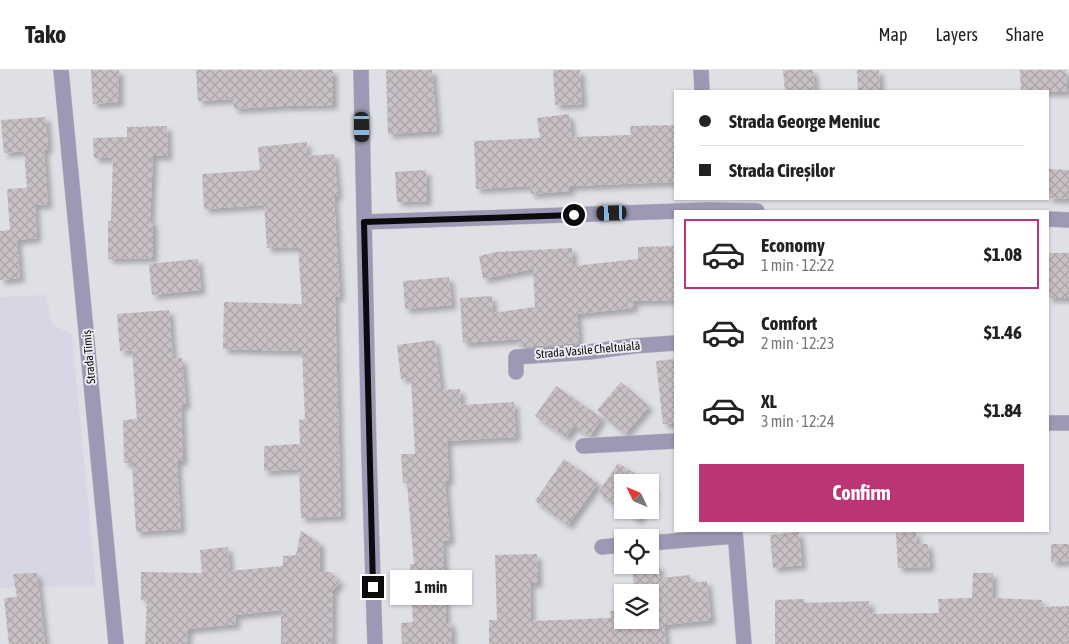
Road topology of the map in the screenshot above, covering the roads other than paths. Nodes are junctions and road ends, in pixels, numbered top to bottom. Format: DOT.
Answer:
graph roads {
  1 [pos="61,70"];
  2 [pos="361,70"];
  3 [pos="701,70"];
  4 [pos="702,90"];
  5 [pos="708,207"];
  6 [pos="746,210"];
  7 [pos="1049,219"];
  8 [pos="1069,220"];
  9 [pos="364,222"];
  10 [pos="674,343"];
  11 [pos="516,372"];
  12 [pos="1049,423"];
  13 [pos="1069,423"];
  14 [pos="674,441"];
  15 [pos="583,446"];
  16 [pos="735,534"];
  17 [pos="659,542"];
  18 [pos="614,546"];
  19 [pos="602,547"];
  20 [pos="116,644"];
  21 [pos="375,644"];
  22 [pos="744,644"];
  1 -- 20 [label="street, Strada Timiș"];
  2 -- 9 [label="street"];
  3 -- 4 [label="street"];
  5 -- 6 [label="street"];
  5 -- 9 [label="street"];
  7 -- 8 [label="street"];
  9 -- 21 [label="street"];
  10 -- 11 [label="street, Strada Vasile Cheltuială"];
  12 -- 13 [label="street"];
  14 -- 15 [label="street"];
  16 -- 17 [label="street"];
  16 -- 22 [label="street"];
  18 -- 19 [label="street"];
}
